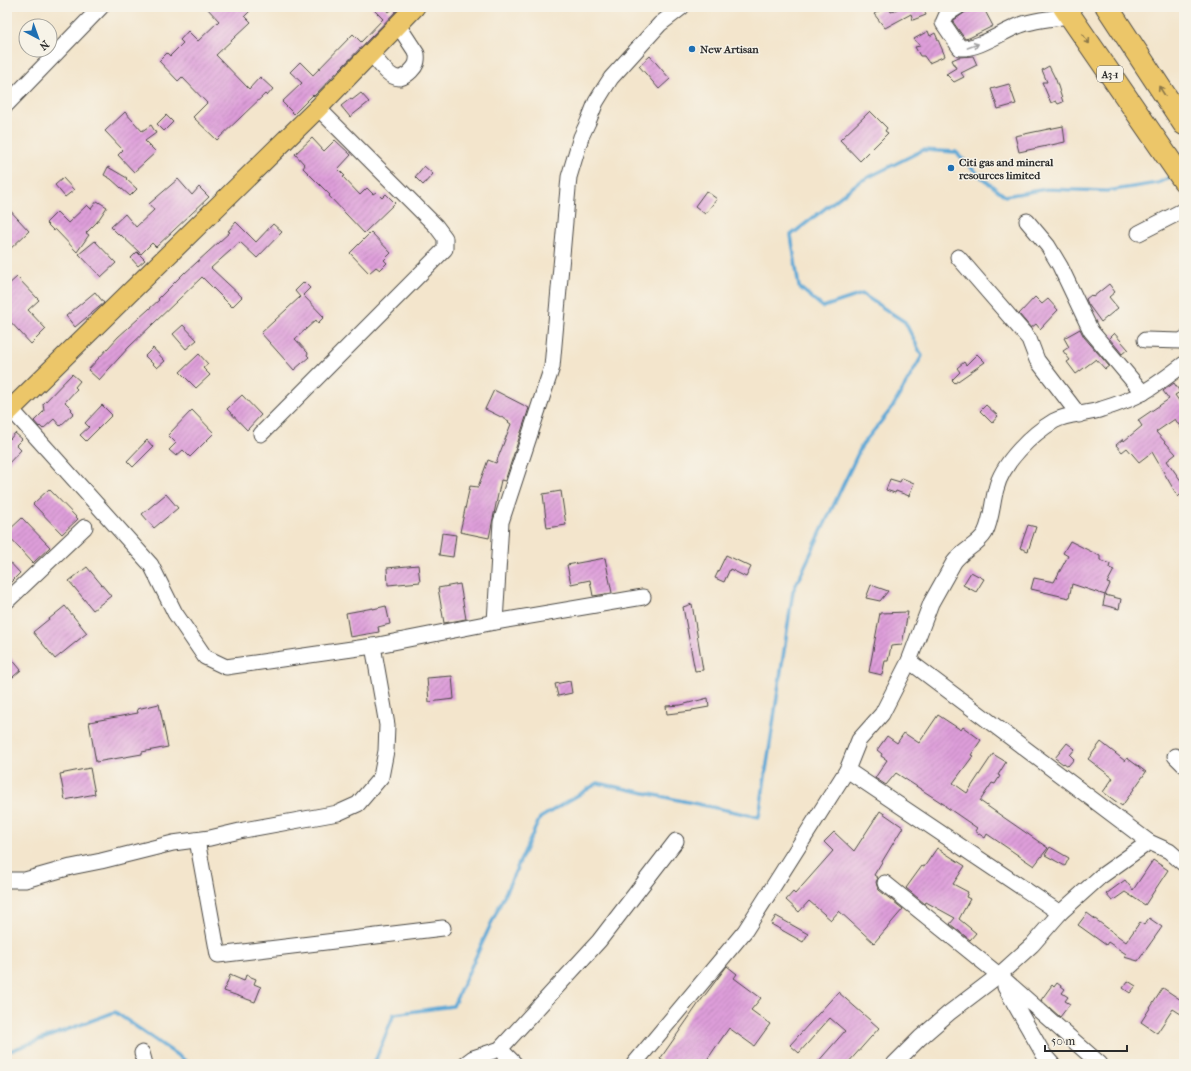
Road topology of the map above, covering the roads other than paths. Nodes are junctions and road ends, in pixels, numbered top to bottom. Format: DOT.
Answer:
graph roads {
  1 [pos="101,7"];
  2 [pos="415,7"];
  3 [pos="682,7"];
  4 [pos="958,7"];
  5 [pos="1067,12"];
  6 [pos="1112,12"];
  7 [pos="398,25"];
  8 [pos="371,53"];
  9 [pos="7,103"];
  10 [pos="318,108"];
  11 [pos="1184,124"];
  12 [pos="1184,182"];
  13 [pos="1184,210"];
  14 [pos="1027,221"];
  15 [pos="1139,233"];
  16 [pos="958,257"];
  17 [pos="1184,339"];
  18 [pos="1145,340"];
  19 [pos="1184,364"];
  20 [pos="1143,393"];
  21 [pos="8,409"];
  22 [pos="1079,415"];
  23 [pos="261,434"];
  24 [pos="85,527"];
  25 [pos="643,597"];
  26 [pos="7,601"];
  27 [pos="495,622"];
  28 [pos="373,646"];
  29 [pos="909,660"];
  30 [pos="847,770"];
  31 [pos="197,840"];
  32 [pos="676,841"];
  33 [pos="1149,842"];
  34 [pos="1184,864"];
  35 [pos="7,880"];
  36 [pos="885,883"];
  37 [pos="1060,913"];
  38 [pos="443,928"];
  39 [pos="999,975"];
  40 [pos="500,1049"];
  41 [pos="465,1064"];
  42 [pos="515,1064"];
  43 [pos="634,1064"];
  44 [pos="894,1064"];
  45 [pos="1052,1064"];
  46 [pos="1100,1064"];
  1 -- 9 [label="street"];
  2 -- 7 [label="main road"];
  3 -- 27 [label="street"];
  4 -- 5 [label="street, one-way"];
  5 -- 12 [label="highway, A3-1, one-way"];
  11 -- 6 [label="highway, one-way"];
  7 -- 8 [label="main road"];
  7 -- 8 [label="street"];
  8 -- 10 [label="main road"];
  10 -- 21 [label="main road"];
  10 -- 23 [label="street"];
  13 -- 15 [label="street"];
  14 -- 20 [label="street"];
  16 -- 22 [label="street"];
  17 -- 18 [label="street"];
  19 -- 20 [label="street"];
  20 -- 22 [label="street"];
  21 -- 28 [label="street"];
  22 -- 29 [label="street"];
  24 -- 26 [label="street"];
  25 -- 27 [label="street"];
  27 -- 28 [label="street"];
  28 -- 31 [label="street"];
  29 -- 30 [label="street"];
  29 -- 33 [label="street"];
  30 -- 37 [label="street"];
  30 -- 43 [label="street"];
  31 -- 35 [label="street"];
  31 -- 38 [label="street"];
  32 -- 40 [label="street"];
  33 -- 34 [label="street"];
  33 -- 37 [label="street"];
  36 -- 39 [label="street"];
  37 -- 39 [label="street"];
  39 -- 44 [label="street"];
  39 -- 45 [label="street"];
  39 -- 46 [label="street"];
  40 -- 41 [label="street"];
  40 -- 42 [label="street"];
}
